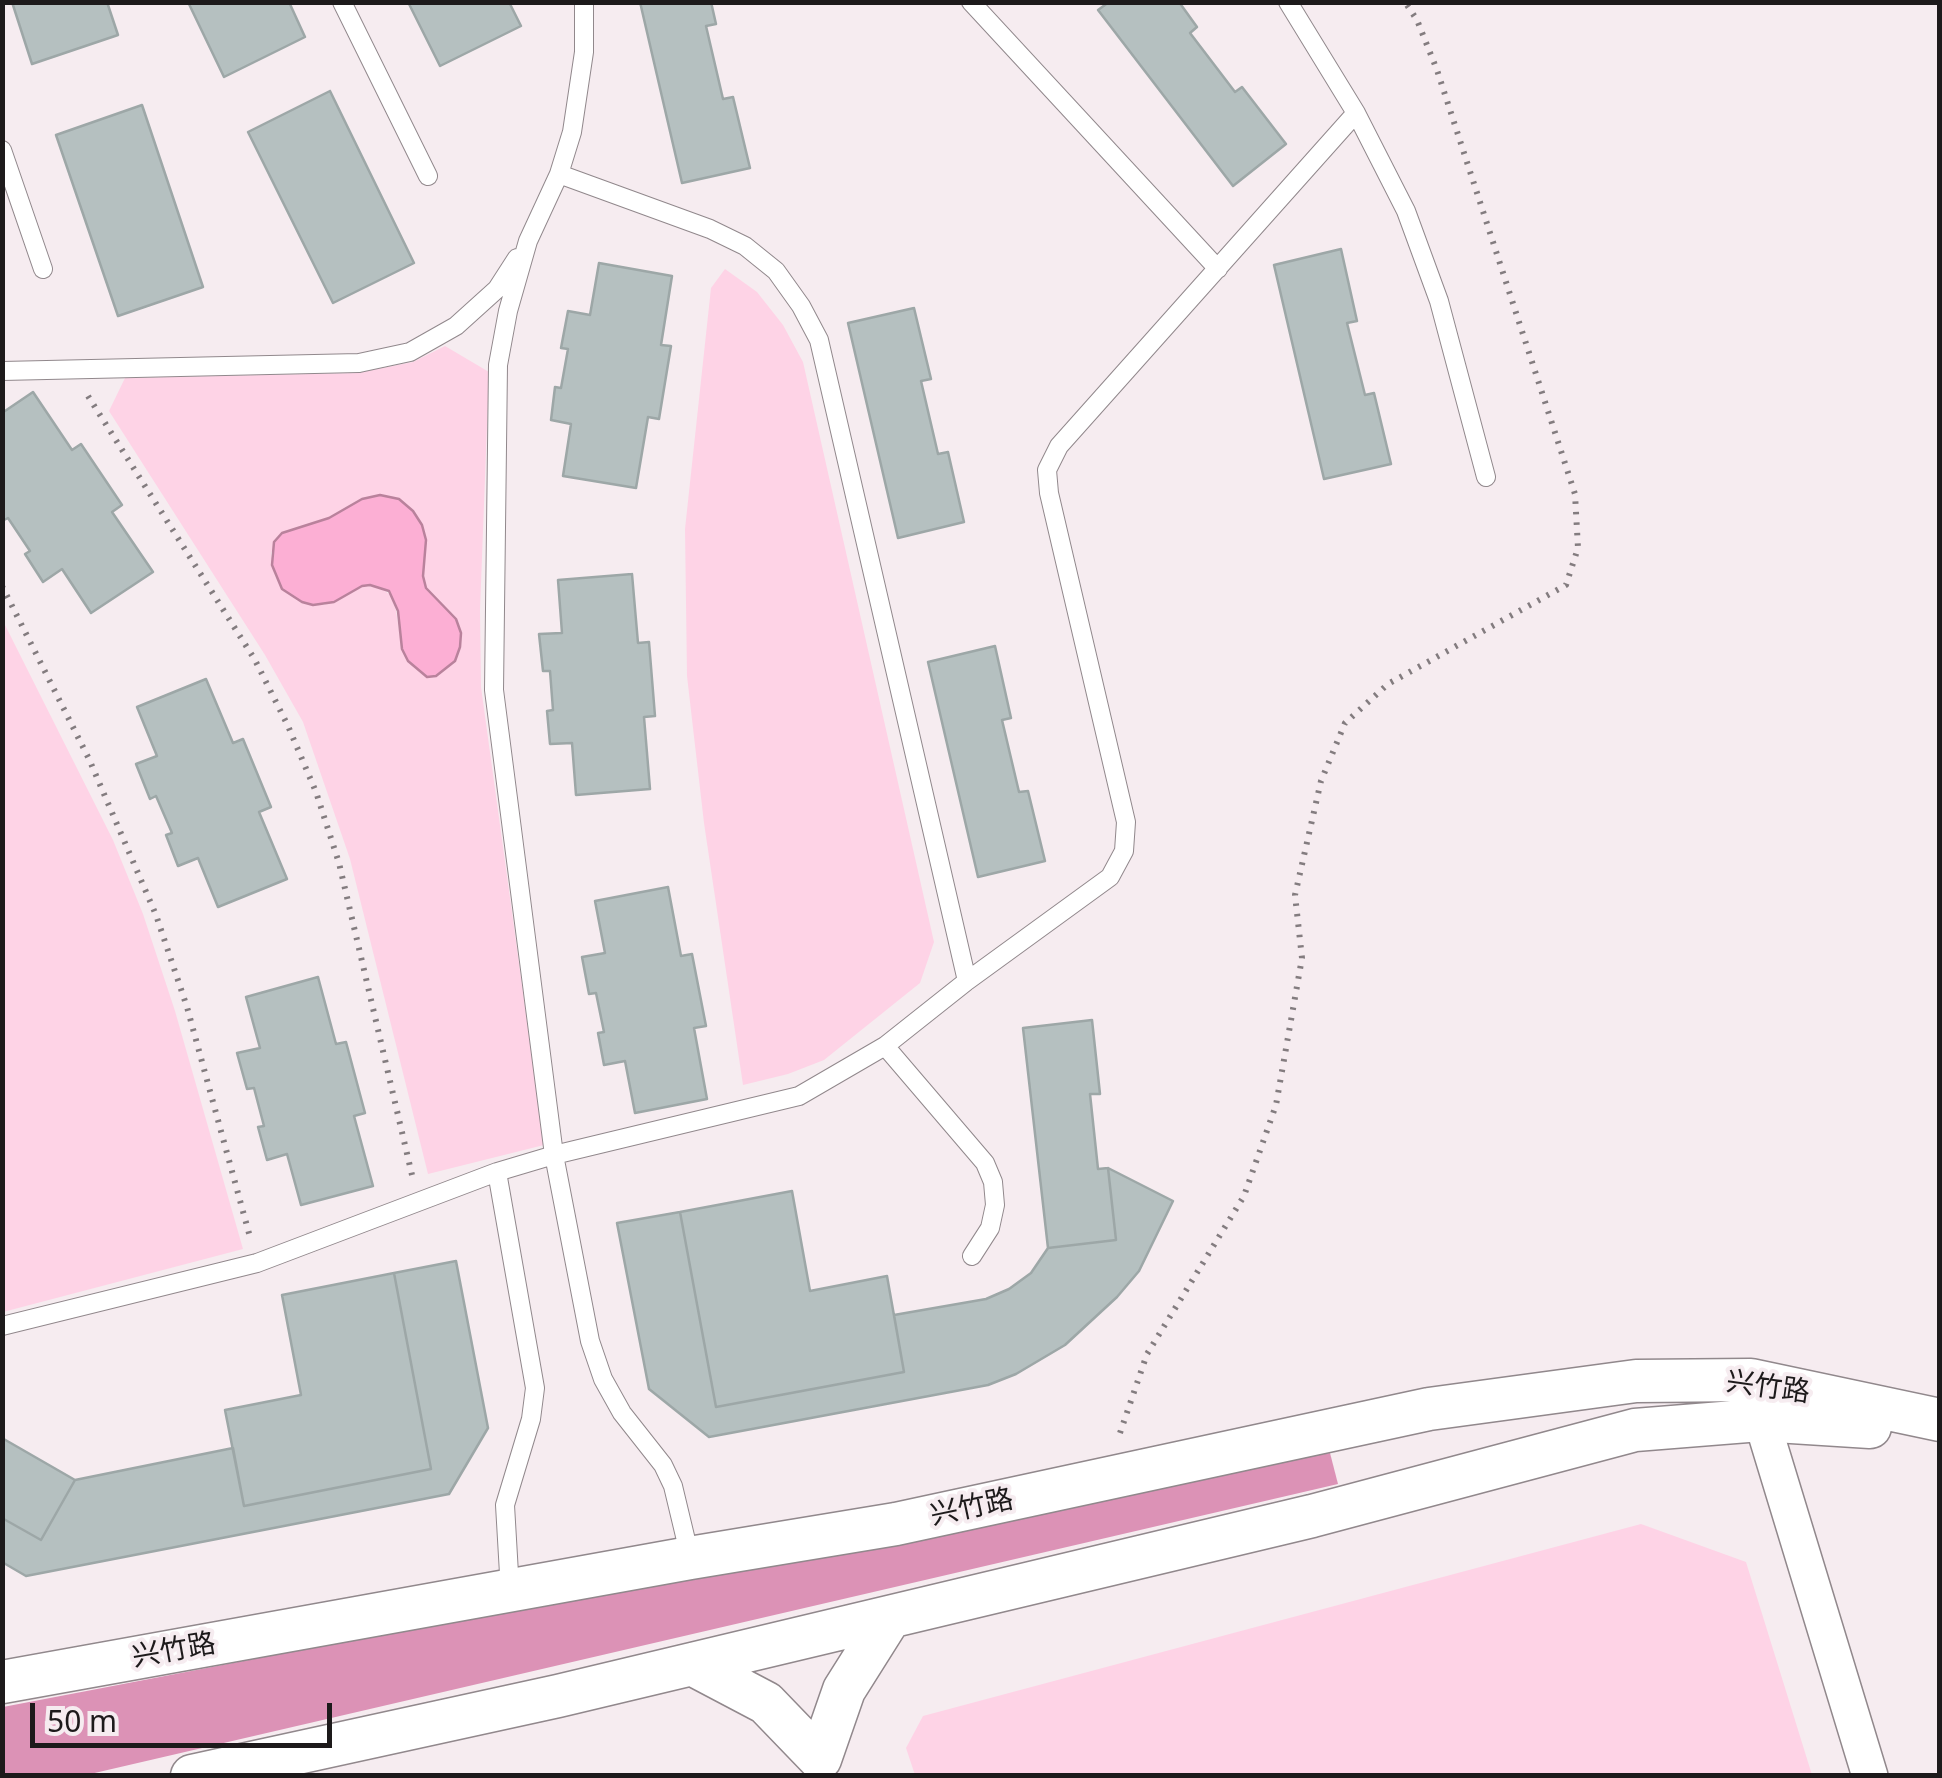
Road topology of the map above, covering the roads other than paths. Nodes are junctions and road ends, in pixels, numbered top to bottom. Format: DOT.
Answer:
graph roads {
  1 [pos="342,2"];
  2 [pos="584,2"];
  3 [pos="972,2"];
  4 [pos="1288,2"];
  5 [pos="1356,114"];
  6 [pos="2,150"];
  7 [pos="559,174"];
  8 [pos="428,176"];
  9 [pos="528,241"];
  10 [pos="1218,268"];
  11 [pos="42,269"];
  12 [pos="2,371"];
  13 [pos="1486,477"];
  14 [pos="967,981"];
  15 [pos="885,1046"];
  16 [pos="554,1155"];
  17 [pos="498,1172"];
  18 [pos="972,1256"];
  19 [pos="2,1326"];
  20 [pos="1756,1400"];
  21 [pos="1940,1420"];
  22 [pos="1940,1431"];
  23 [pos="690,1558"];
  24 [pos="510,1591"];
  25 [pos="890,1617"];
  26 [pos="692,1664"];
  27 [pos="2,1682"];
  28 [pos="823,1767"];
  29 [pos="192,1776"];
  30 [pos="1870,1776"];
  1 -- 8 [label="lane"];
  2 -- 7 [label="lane"];
  3 -- 10 [label="lane"];
  4 -- 5 [label="lane"];
  5 -- 10 [label="lane"];
  5 -- 13 [label="lane"];
  6 -- 11 [label="lane"];
  7 -- 9 [label="lane"];
  7 -- 14 [label="lane"];
  9 -- 12 [label="lane"];
  9 -- 16 [label="lane"];
  10 -- 14 [label="lane"];
  14 -- 15 [label="lane"];
  15 -- 16 [label="lane"];
  15 -- 18 [label="lane"];
  16 -- 17 [label="lane"];
  16 -- 23 [label="lane"];
  17 -- 19 [label="lane"];
  17 -- 24 [label="lane"];
  20 -- 21 [label="street, 兴竹路"];
  20 -- 22 [label="street, 兴竹路"];
  20 -- 23 [label="street, 兴竹路"];
  20 -- 25 [label="street, 兴竹路"];
  20 -- 30 [label="street"];
  23 -- 24 [label="street, 兴竹路"];
  24 -- 27 [label="street, 兴竹路"];
  25 -- 26 [label="street, 兴竹路"];
  25 -- 28 [label="street"];
  26 -- 28 [label="street"];
  26 -- 29 [label="street, 兴竹路"];
}
